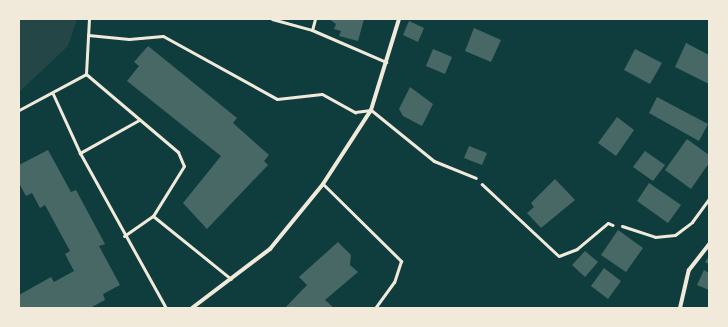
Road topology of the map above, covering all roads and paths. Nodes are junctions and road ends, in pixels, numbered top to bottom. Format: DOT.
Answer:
graph roads {
  1 [pos="89,19"];
  2 [pos="272,19"];
  3 [pos="315,19"];
  4 [pos="399,19"];
  5 [pos="312,30"];
  6 [pos="88,35"];
  7 [pos="386,62"];
  8 [pos="86,74"];
  9 [pos="53,94"];
  10 [pos="19,110"];
  11 [pos="370,110"];
  12 [pos="139,120"];
  13 [pos="80,153"];
  14 [pos="476,178"];
  15 [pos="323,184"];
  16 [pos="709,199"];
  17 [pos="153,216"];
  18 [pos="622,226"];
  19 [pos="124,236"];
  20 [pos="709,244"];
  21 [pos="231,279"];
  22 [pos="166,308"];
  23 [pos="192,308"];
  24 [pos="376,308"];
  25 [pos="680,308"];
  1 -- 6 [label="lane"];
  2 -- 5 [label="lane"];
  3 -- 5 [label="lane"];
  4 -- 7 [label="street"];
  5 -- 7 [label="lane"];
  6 -- 8 [label="lane"];
  6 -- 11 [label="lane"];
  7 -- 11 [label="street"];
  8 -- 9 [label="lane"];
  8 -- 12 [label="lane"];
  9 -- 10 [label="lane"];
  9 -- 13 [label="lane"];
  11 -- 14 [label="lane"];
  11 -- 15 [label="street"];
  12 -- 13 [label="lane"];
  12 -- 17 [label="lane"];
  13 -- 19 [label="lane"];
  14 -- 18 [label="path"];
  15 -- 21 [label="street"];
  15 -- 24 [label="lane"];
  16 -- 18 [label="lane"];
  17 -- 19 [label="lane"];
  17 -- 21 [label="lane"];
  19 -- 22 [label="lane"];
  20 -- 25 [label="street"];
  21 -- 23 [label="street"];
}
